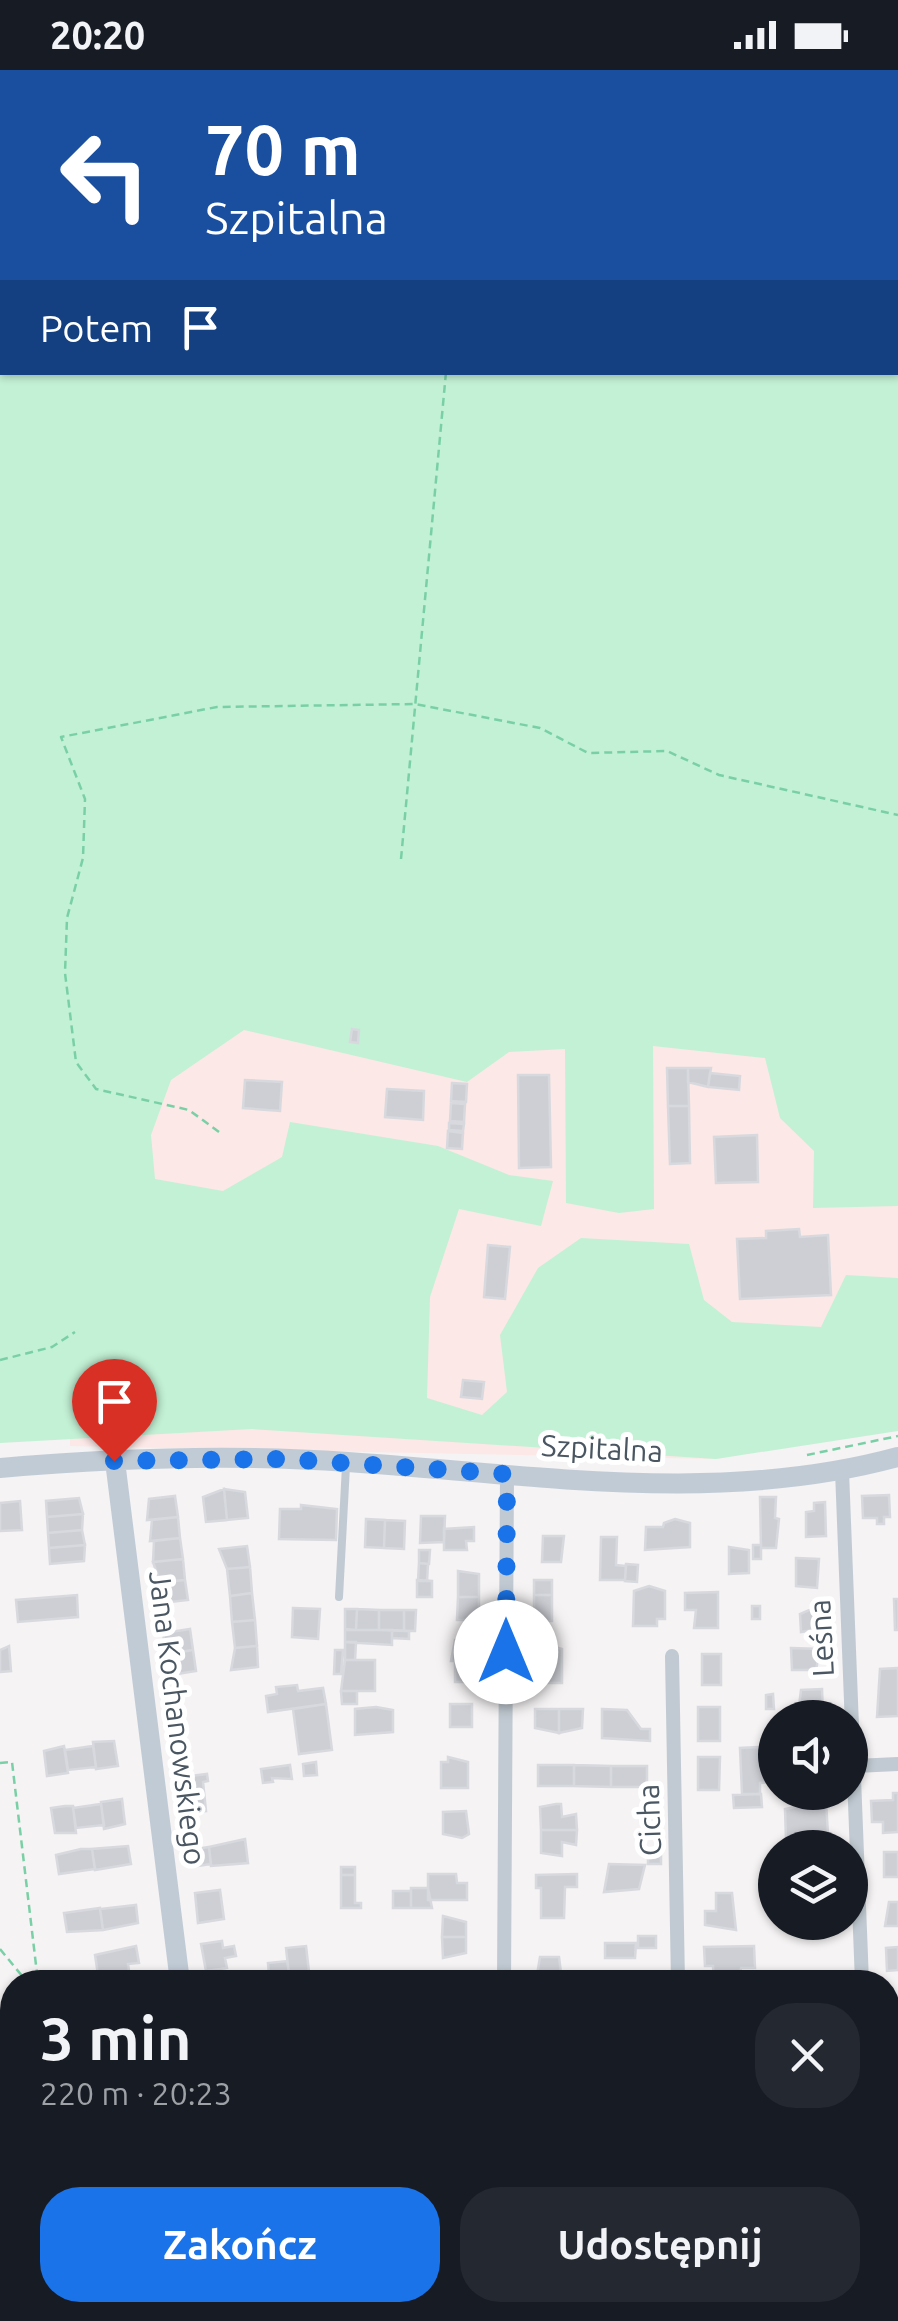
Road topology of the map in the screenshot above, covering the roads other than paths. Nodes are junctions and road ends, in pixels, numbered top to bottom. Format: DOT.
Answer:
graph roads {
  1 [pos="898,1457"];
  2 [pos="114,1461"];
  3 [pos="347,1462"];
  4 [pos="0,1468"];
  5 [pos="842,1470"];
  6 [pos="507,1474"];
  7 [pos="339,1596"];
  8 [pos="672,1656"];
  9 [pos="852,1700"];
  10 [pos="898,1764"];
  11 [pos="868,1765"];
  12 [pos="856,1810"];
  13 [pos="178,1970"];
  14 [pos="504,1970"];
  15 [pos="678,1970"];
  16 [pos="862,1970"];
  1 -- 5 [label="street, Szpitalna"];
  2 -- 3 [label="street, Szpitalna"];
  2 -- 4 [label="street, Szpitalna"];
  2 -- 13 [label="street, Jana Kochanowskiego"];
  3 -- 6 [label="street, Szpitalna"];
  3 -- 7 [label="lane"];
  5 -- 6 [label="street, Szpitalna"];
  5 -- 9 [label="street, Leśna"];
  6 -- 14 [label="street"];
  8 -- 15 [label="street, Cicha"];
  10 -- 11 [label="street"];
  12 -- 16 [label="street, Leśna"];
}
